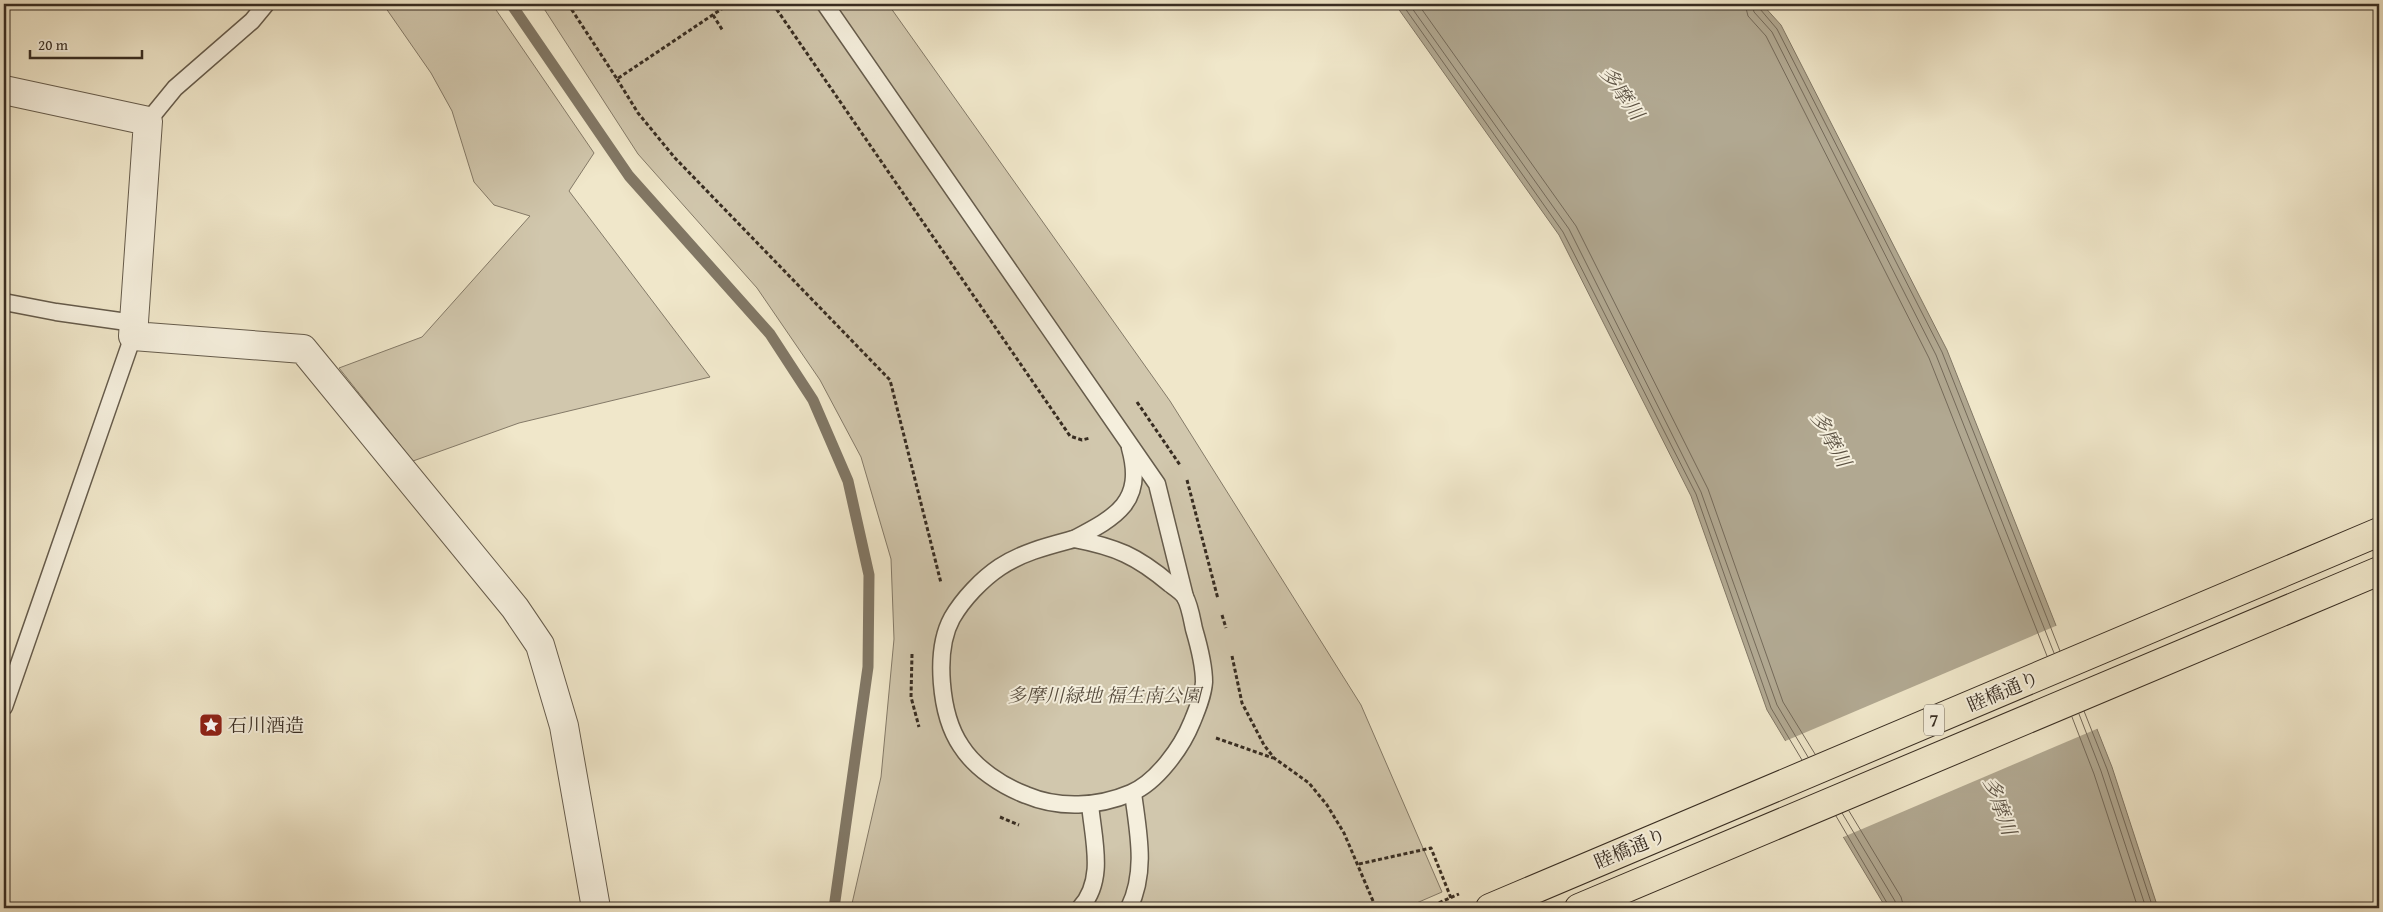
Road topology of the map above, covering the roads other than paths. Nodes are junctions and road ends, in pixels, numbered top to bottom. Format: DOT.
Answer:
graph roads {
  1 [pos="266,4"];
  2 [pos="825,4"];
  3 [pos="4,90"];
  4 [pos="148,121"];
  5 [pos="4,302"];
  6 [pos="133,329"];
  7 [pos="1128,441"];
  8 [pos="2379,532"];
  9 [pos="1074,539"];
  10 [pos="2379,571"];
  11 [pos="1185,597"];
  12 [pos="4,706"];
  13 [pos="1132,793"];
  14 [pos="1090,804"];
  15 [pos="596,908"];
  16 [pos="1080,908"];
  17 [pos="1129,908"];
  18 [pos="1490,908"];
  19 [pos="1579,908"];
  1 -- 4 [label="lane"];
  2 -- 7 [label="lane"];
  3 -- 4 [label="street"];
  4 -- 6 [label="street"];
  5 -- 6 [label="lane"];
  6 -- 12 [label="lane"];
  6 -- 15 [label="street"];
  7 -- 9 [label="lane"];
  7 -- 11 [label="lane"];
  8 -- 18 [label="main road, 睦橋通り / 7"];
  9 -- 11 [label="lane"];
  9 -- 14 [label="lane"];
  10 -- 19 [label="main road, 睦橋通り / 7"];
  11 -- 13 [label="lane"];
  13 -- 14 [label="lane"];
  13 -- 17 [label="lane"];
  14 -- 16 [label="lane"];
}
